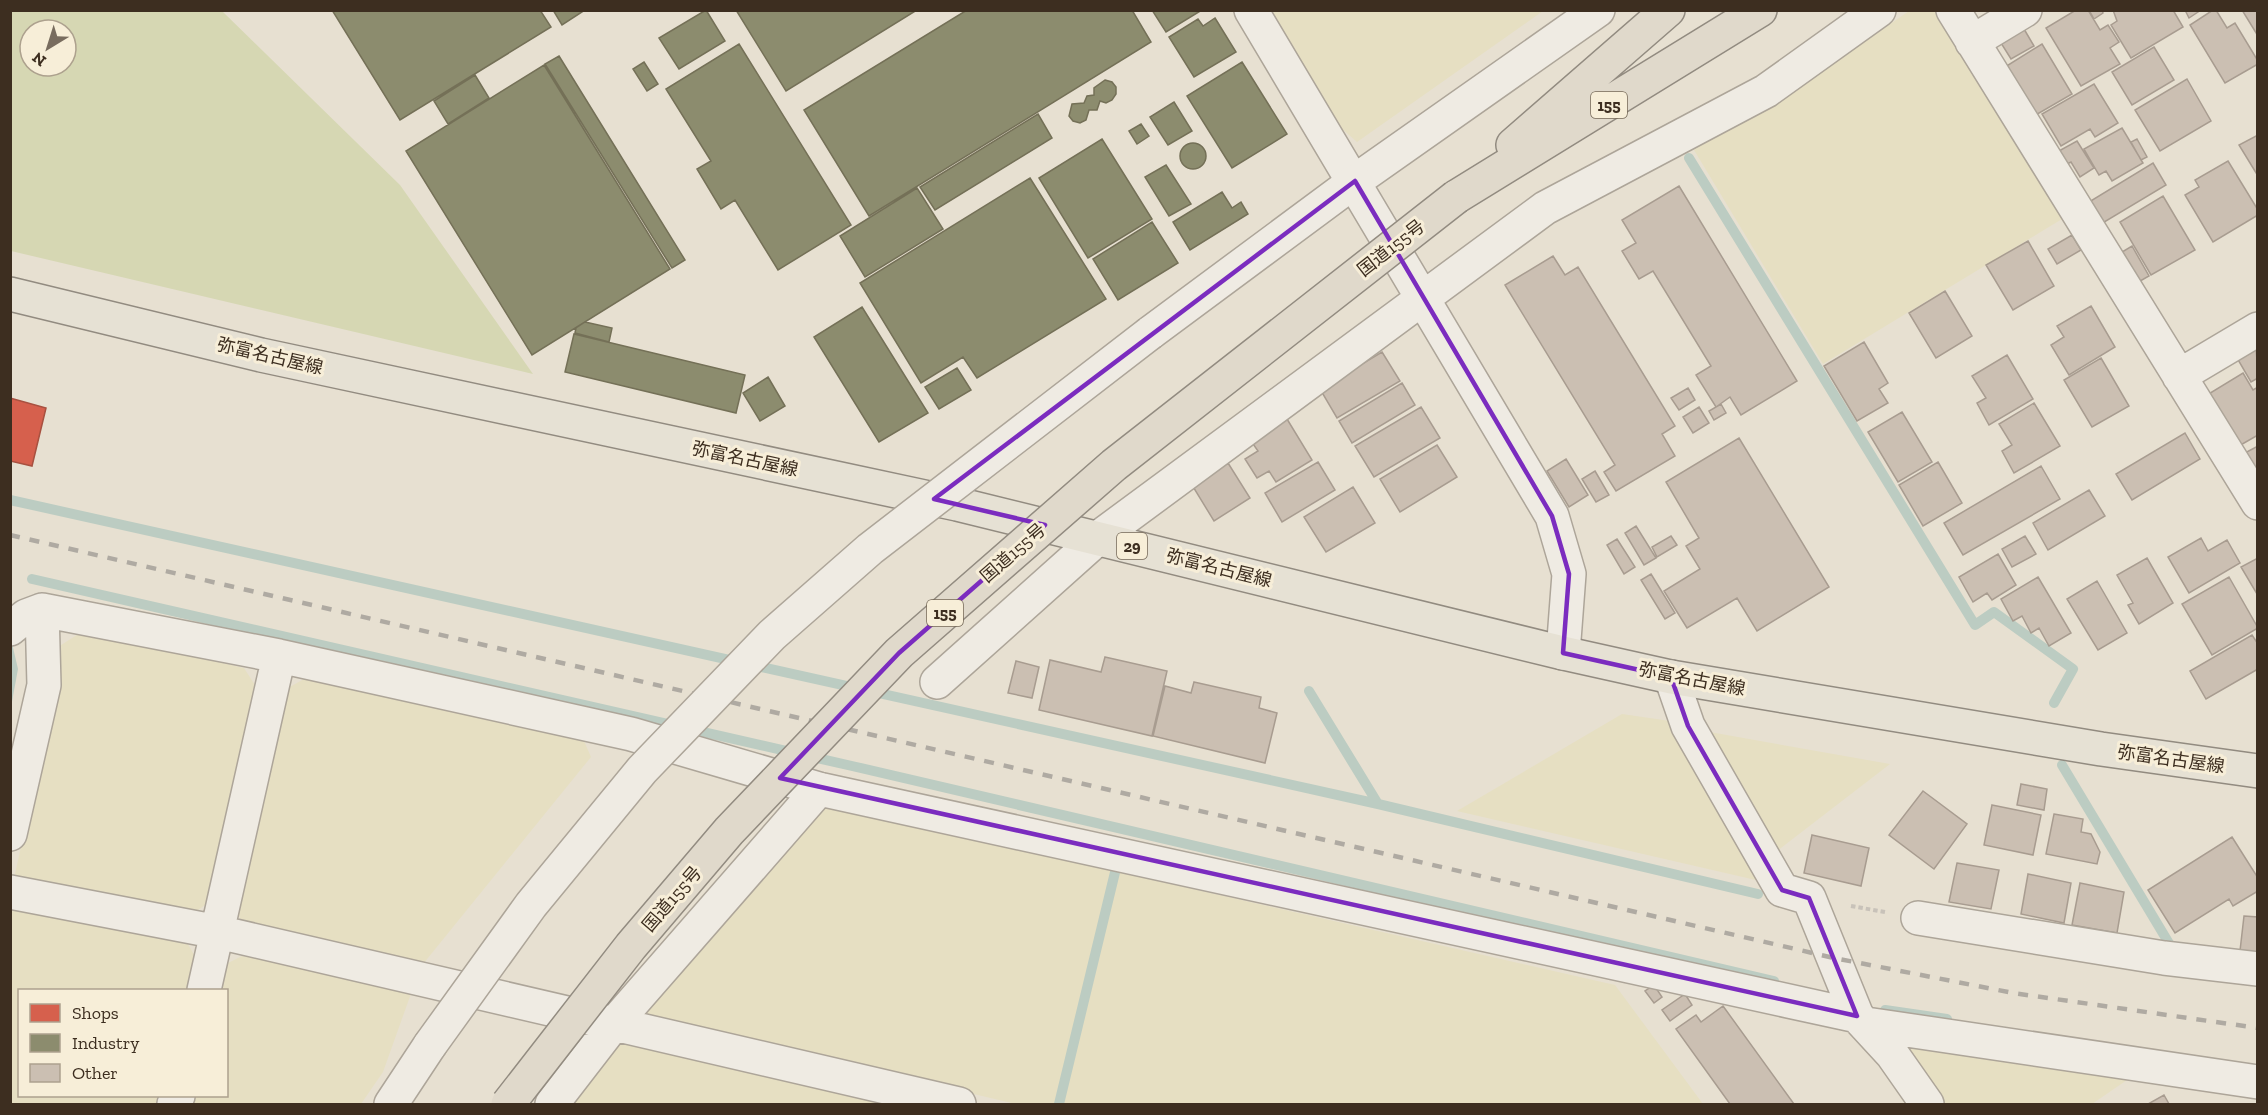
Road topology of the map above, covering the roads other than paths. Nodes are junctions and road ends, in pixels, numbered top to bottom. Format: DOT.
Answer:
graph roads {
  1 [pos="1251,10"];
  2 [pos="1598,10"];
  3 [pos="1668,10"];
  4 [pos="1760,10"];
  5 [pos="1879,10"];
  6 [pos="1953,10"];
  7 [pos="2025,10"];
  8 [pos="1972,42"];
  9 [pos="1355,180"];
  10 [pos="1456,197"];
  11 [pos="10,294"];
  12 [pos="1423,297"];
  13 [pos="2258,329"];
  14 [pos="2179,376"];
  15 [pos="2258,502"];
  16 [pos="1098,538"];
  17 [pos="24,621"];
  18 [pos="1563,653"];
  19 [pos="279,656"];
  20 [pos="1671,677"];
  21 [pos="937,682"];
  22 [pos="2258,771"];
  23 [pos="819,789"];
  24 [pos="10,834"];
  25 [pos="10,892"];
  26 [pos="1918,918"];
  27 [pos="218,932"];
  28 [pos="2258,969"];
  29 [pos="204,989"];
  30 [pos="1862,1020"];
  31 [pos="613,1025"];
  32 [pos="2258,1082"];
  33 [pos="391,1104"];
  34 [pos="508,1104"];
  35 [pos="552,1104"];
  36 [pos="959,1104"];
  37 [pos="1928,1104"];
  1 -- 9 [label="street"];
  2 -- 9 [label="street"];
  3 -- 10 [label="highway, 国道155号 / 155"];
  4 -- 10 [label="highway, 国道155号 / 155"];
  5 -- 12 [label="street"];
  6 -- 8 [label="street"];
  7 -- 8 [label="street"];
  8 -- 14 [label="street"];
  9 -- 12 [label="street"];
  9 -- 33 [label="street, bridge"];
  10 -- 34 [label="highway, 国道155号 / 155, bridge"];
  11 -- 16 [label="main road, 弥富名古屋線 / 29"];
  12 -- 16 [label="street"];
  12 -- 18 [label="street"];
  13 -- 14 [label="street"];
  14 -- 15 [label="street"];
  16 -- 18 [label="main road, 弥富名古屋線 / 29"];
  16 -- 21 [label="street"];
  17 -- 19 [label="street"];
  17 -- 24 [label="street"];
  18 -- 20 [label="main road, 弥富名古屋線 / 29"];
  19 -- 23 [label="street"];
  19 -- 27 [label="street"];
  20 -- 22 [label="main road, 弥富名古屋線 / 29"];
  20 -- 30 [label="street"];
  23 -- 30 [label="street"];
  23 -- 31 [label="street"];
  25 -- 27 [label="street"];
  26 -- 28 [label="street"];
  27 -- 29 [label="street"];
  27 -- 31 [label="street"];
  30 -- 32 [label="street"];
  30 -- 37 [label="street"];
  31 -- 35 [label="street"];
  31 -- 36 [label="street"];
}
